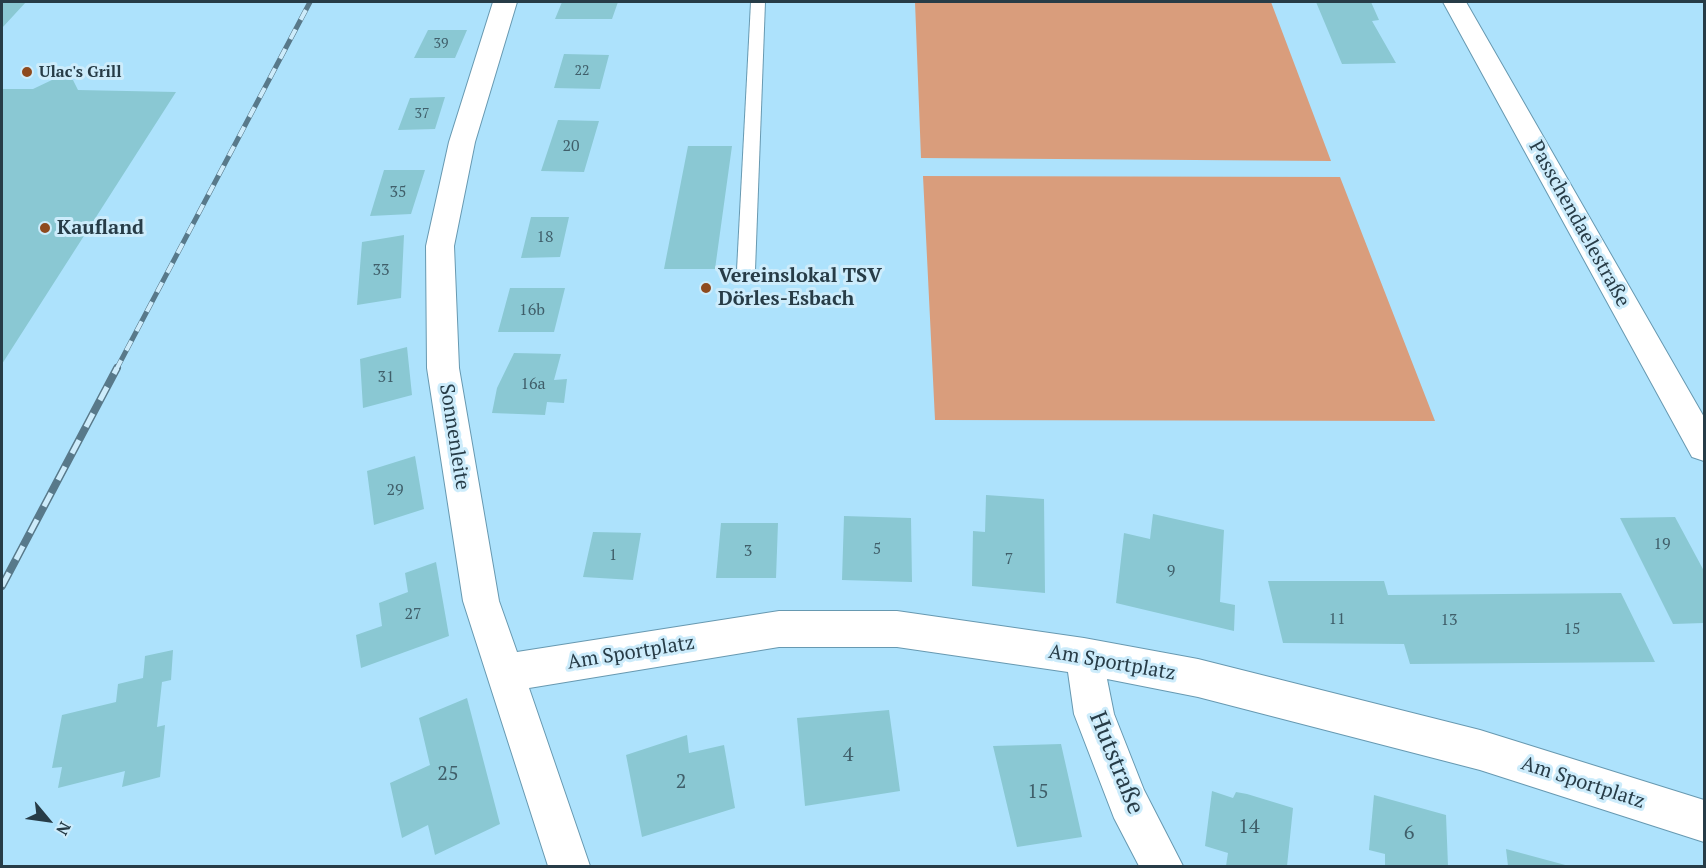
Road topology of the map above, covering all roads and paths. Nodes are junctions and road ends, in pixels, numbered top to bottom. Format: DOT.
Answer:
graph roads {
  1 [pos="505,2"];
  2 [pos="758,2"];
  3 [pos="1454,2"];
  4 [pos="746,270"];
  5 [pos="1704,447"];
  6 [pos="1084,656"];
  7 [pos="504,673"];
  8 [pos="1704,821"];
  9 [pos="569,867"];
  10 [pos="1162,867"];
  1 -- 7 [label="street, Sonnenleite"];
  2 -- 4 [label="lane"];
  3 -- 5 [label="street, Passchendaelestraße"];
  6 -- 7 [label="street, Am Sportplatz"];
  6 -- 8 [label="street, Am Sportplatz"];
  6 -- 10 [label="street, Hutstraße"];
  7 -- 9 [label="street, Sonnenleite"];
}
